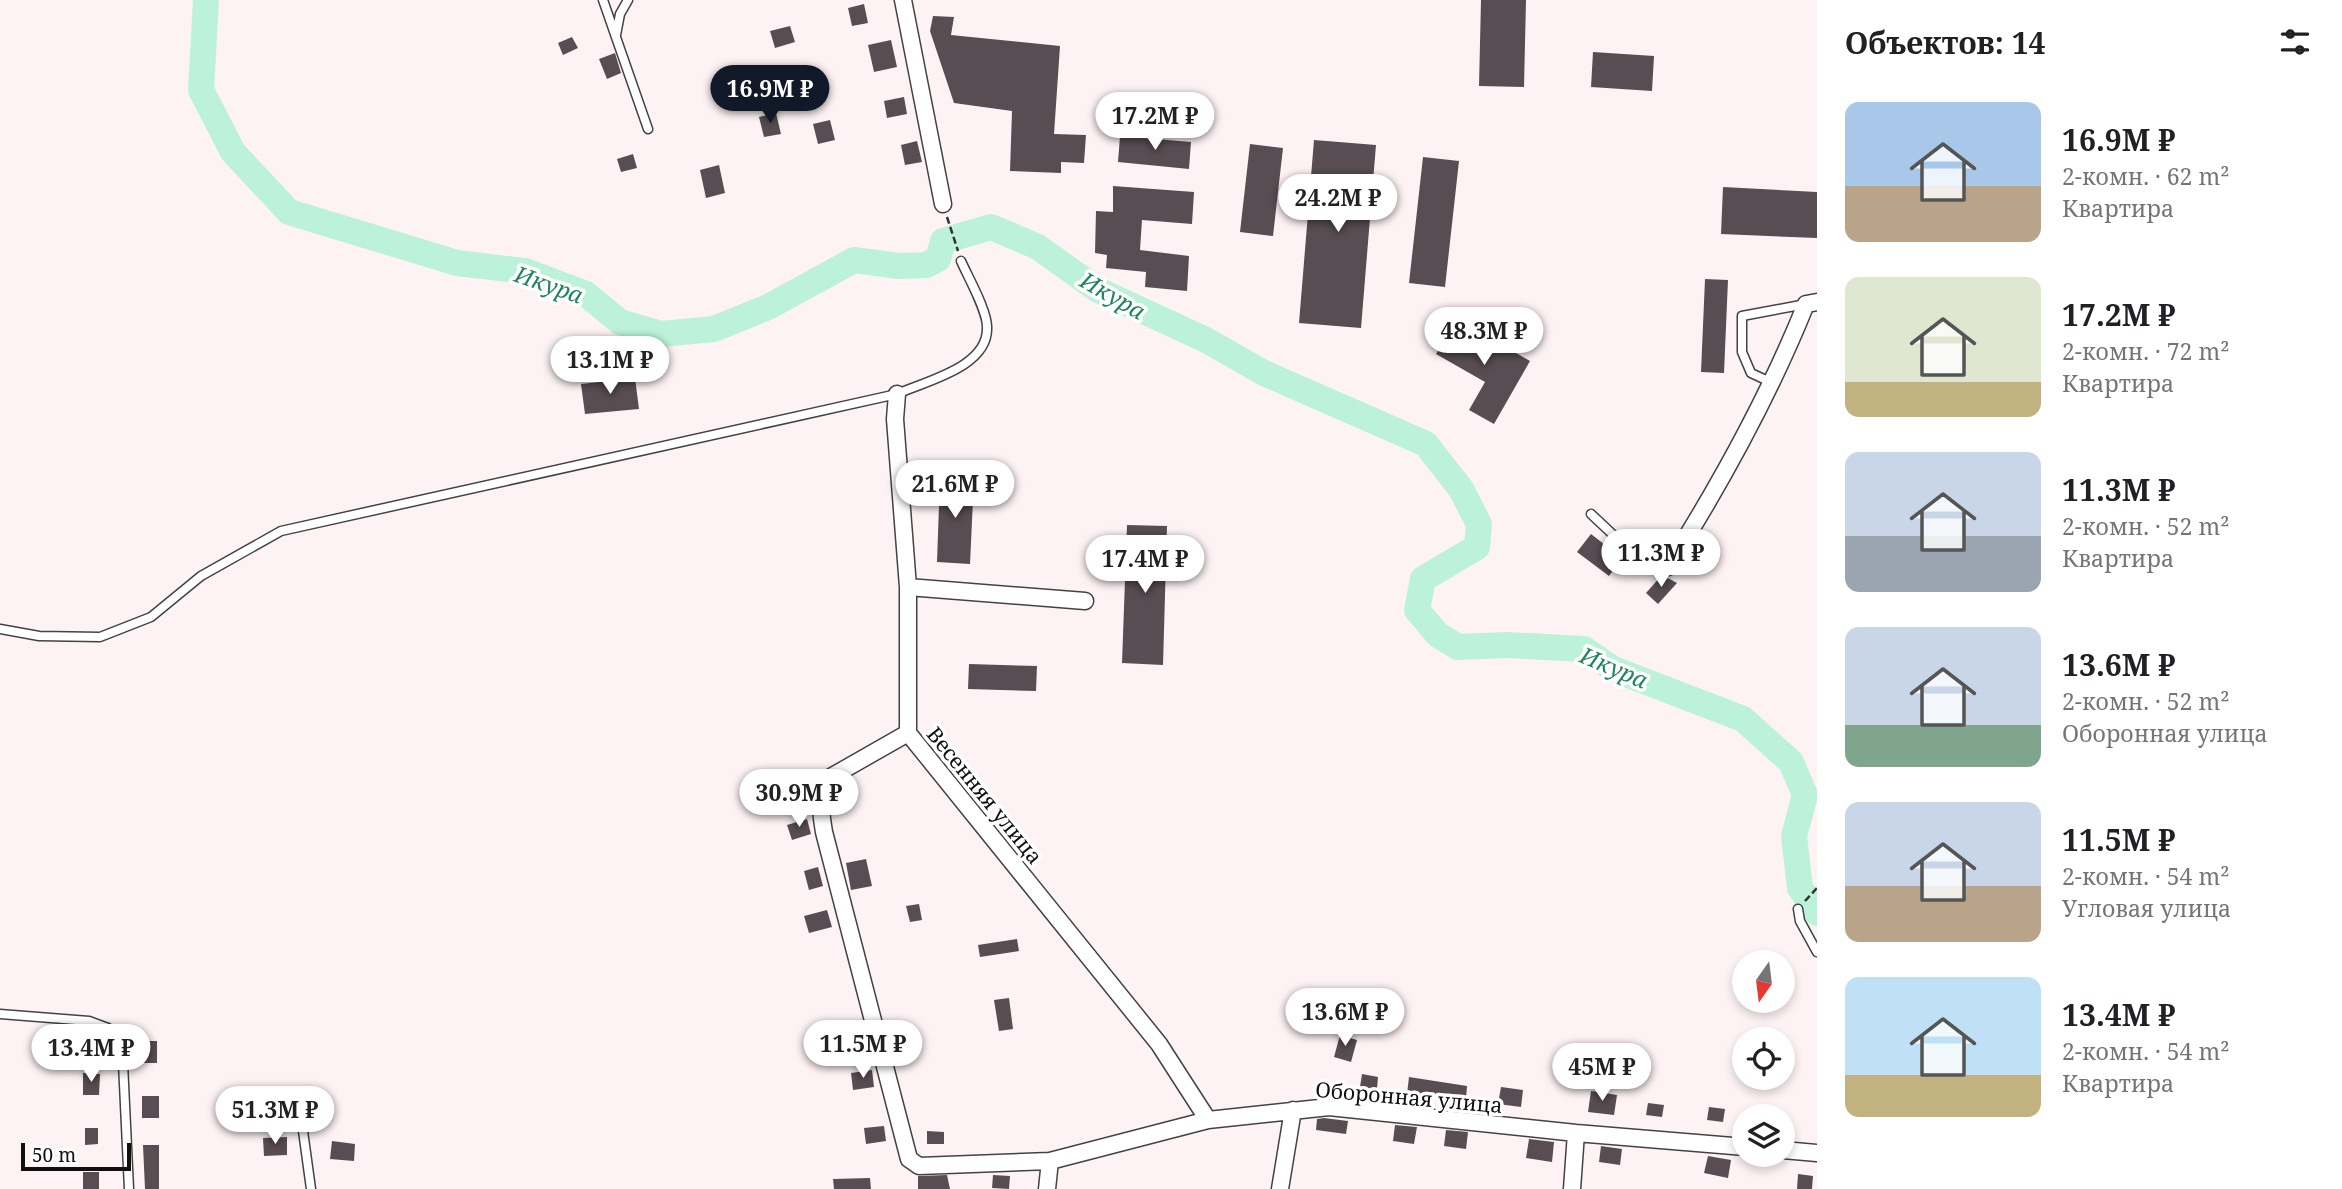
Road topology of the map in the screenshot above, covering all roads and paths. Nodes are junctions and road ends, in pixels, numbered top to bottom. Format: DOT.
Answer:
graph roads {
  1 [pos="603,0"];
  2 [pos="628,0"];
  3 [pos="903,0"];
  4 [pos="615,38"];
  5 [pos="648,129"];
  6 [pos="943,204"];
  7 [pos="961,261"];
  8 [pos="1811,303"];
  9 [pos="1778,374"];
  10 [pos="897,394"];
  11 [pos="1591,514"];
  12 [pos="1668,567"];
  13 [pos="908,587"];
  14 [pos="1085,601"];
  15 [pos="0,629"];
  16 [pos="908,733"];
  17 [pos="1817,888"];
  18 [pos="1798,909"];
  19 [pos="1817,952"];
  20 [pos="0,1014"];
  21 [pos="300,1109"];
  22 [pos="1293,1110"];
  23 [pos="1208,1120"];
  24 [pos="1576,1133"];
  25 [pos="1732,1146"];
  26 [pos="1795,1151"];
  27 [pos="1817,1153"];
  28 [pos="1050,1161"];
  29 [pos="129,1189"];
  30 [pos="311,1189"];
  31 [pos="1048,1189"];
  32 [pos="1280,1189"];
  33 [pos="1572,1189"];
  1 -- 4 [label="lane"];
  2 -- 4 [label="lane"];
  3 -- 6 [label="street"];
  4 -- 5 [label="lane"];
  6 -- 7 [label="path"];
  7 -- 10 [label="lane"];
  8 -- 9 [label="street"];
  8 -- 9 [label="lane"];
  9 -- 12 [label="street"];
  10 -- 13 [label="street, Весенняя улица"];
  10 -- 15 [label="lane"];
  11 -- 12 [label="lane"];
  13 -- 14 [label="street"];
  13 -- 16 [label="street, Весенняя улица"];
  16 -- 23 [label="street, Весенняя улица"];
  16 -- 28 [label="street, Оборонная улица"];
  17 -- 18 [label="path"];
  18 -- 19 [label="lane"];
  20 -- 29 [label="lane"];
  21 -- 30 [label="lane"];
  22 -- 23 [label="street, Оборонная улица"];
  22 -- 24 [label="street, Оборонная улица"];
  22 -- 32 [label="street"];
  23 -- 28 [label="street, Оборонная улица"];
  24 -- 25 [label="street, Оборонная улица"];
  24 -- 33 [label="street"];
  26 -- 27 [label="street"];
  28 -- 31 [label="street"];
}
